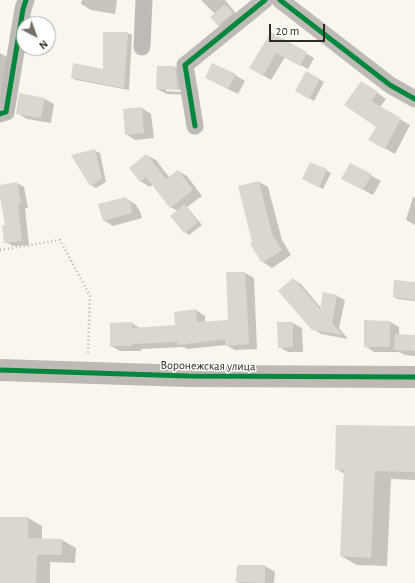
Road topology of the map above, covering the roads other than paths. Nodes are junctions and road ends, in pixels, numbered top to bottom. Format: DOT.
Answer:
graph roads {
  1 [pos="26,0"];
  2 [pos="144,0"];
  3 [pos="265,0"];
  4 [pos="280,0"];
  5 [pos="142,47"];
  6 [pos="415,99"];
  7 [pos="0,114"];
  8 [pos="195,126"];
  9 [pos="0,370"];
  10 [pos="415,377"];
  1 -- 7 [label="street"];
  2 -- 5 [label="street"];
  3 -- 8 [label="street"];
  4 -- 6 [label="street"];
  9 -- 10 [label="street, Воронежская улица"];
}
